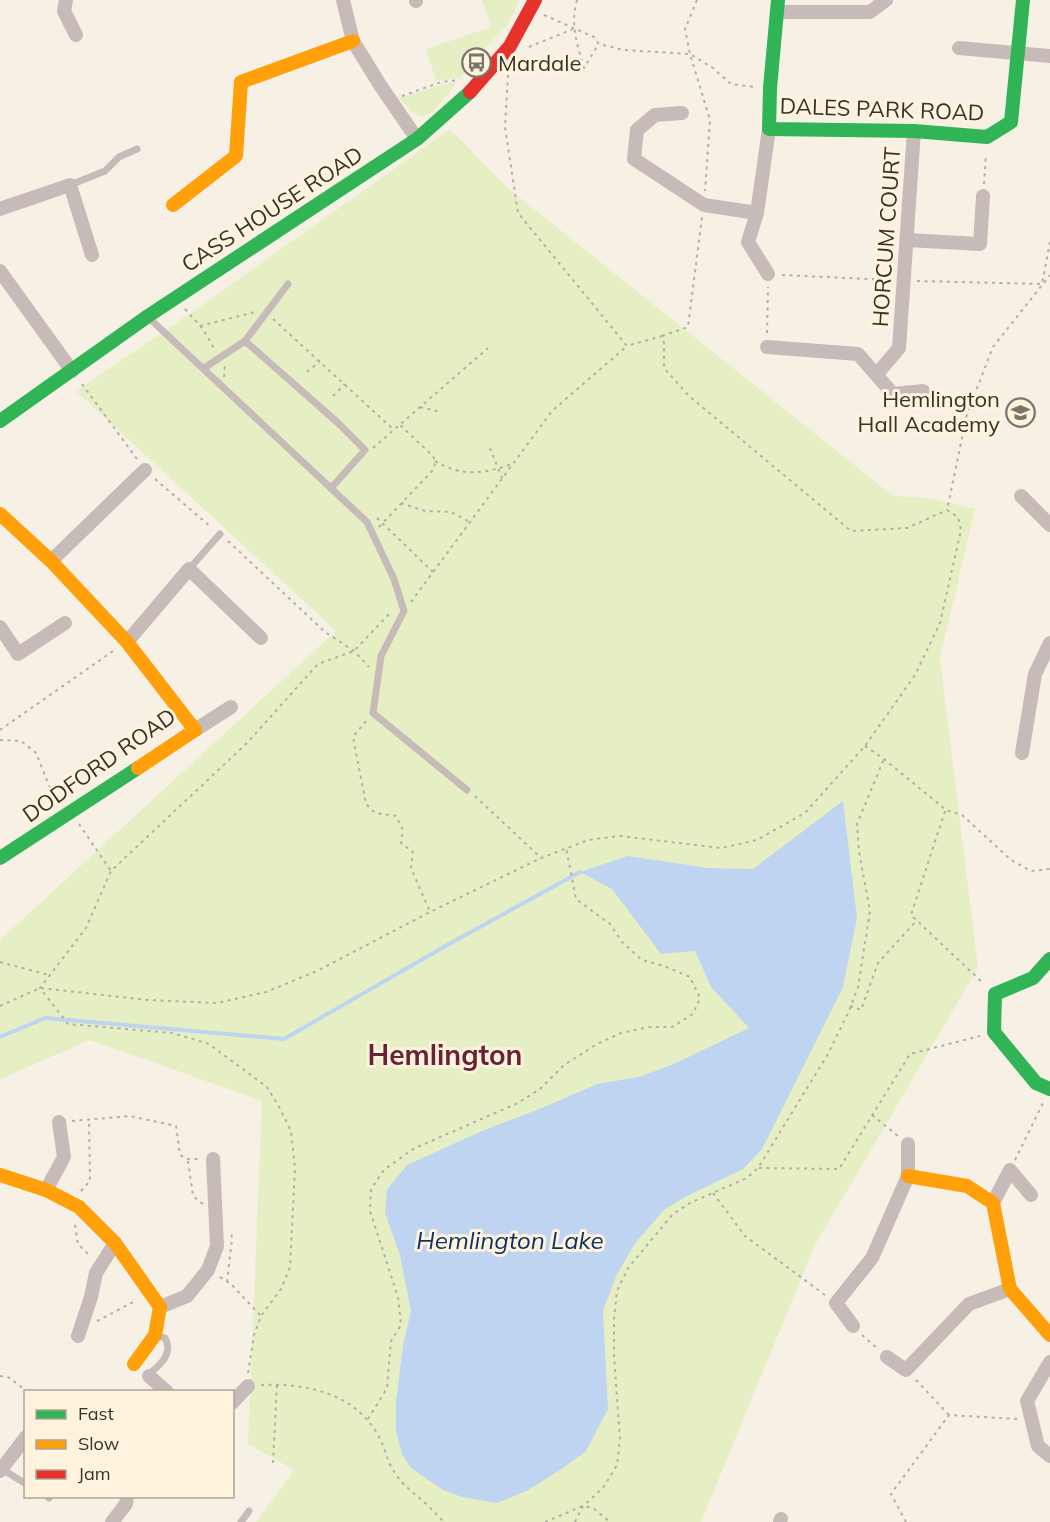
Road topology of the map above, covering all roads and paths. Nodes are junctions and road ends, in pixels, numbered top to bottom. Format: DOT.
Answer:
graph roads {
  1 [pos="66,0"];
  2 [pos="343,0"];
  3 [pos="577,0"];
  4 [pos="697,0"];
  5 [pos="886,0"];
  6 [pos="1023,0"];
  7 [pos="533,4"];
  8 [pos="777,6"];
  9 [pos="573,29"];
  10 [pos="76,35"];
  11 [pos="353,41"];
  12 [pos="599,44"];
  13 [pos="510,46"];
  14 [pos="958,48"];
  15 [pos="1020,53"];
  16 [pos="690,54"];
  17 [pos="1050,56"];
  18 [pos="508,69"];
  19 [pos="459,80"];
  20 [pos="770,88"];
  21 [pos="390,100"];
  22 [pos="682,113"];
  23 [pos="769,129"];
  24 [pos="914,131"];
  25 [pos="987,137"];
  26 [pos="417,139"];
  27 [pos="137,148"];
  28 [pos="70,185"];
  29 [pos="983,196"];
  30 [pos="173,205"];
  31 [pos="704,205"];
  32 [pos="0,209"];
  33 [pos="758,213"];
  34 [pos="907,240"];
  35 [pos="92,255"];
  36 [pos="0,271"];
  37 [pos="768,274"];
  38 [pos="1050,275"];
  39 [pos="288,284"];
  40 [pos="5,289"];
  41 [pos="175,298"];
  42 [pos="267,313"];
  43 [pos="148,316"];
  44 [pos="200,326"];
  45 [pos="662,336"];
  46 [pos="245,340"];
  47 [pos="627,346"];
  48 [pos="767,347"];
  49 [pos="488,348"];
  50 [pos="221,357"];
  51 [pos="320,361"];
  52 [pos="204,368"];
  53 [pos="72,371"];
  54 [pos="307,372"];
  55 [pos="877,374"];
  56 [pos="221,384"];
  57 [pos="345,384"];
  58 [pos="923,391"];
  59 [pos="333,396"];
  60 [pos="420,407"];
  61 [pos="441,412"];
  62 [pos="967,414"];
  63 [pos="0,421"];
  64 [pos="400,425"];
  65 [pos="394,430"];
  66 [pos="490,448"];
  67 [pos="365,450"];
  68 [pos="435,461"];
  69 [pos="513,464"];
  70 [pos="498,469"];
  71 [pos="145,470"];
  72 [pos="502,478"];
  73 [pos="332,487"];
  74 [pos="1021,496"];
  75 [pos="401,503"];
  76 [pos="947,510"];
  77 [pos="375,516"];
  78 [pos="1,518"];
  79 [pos="470,522"];
  80 [pos="382,523"];
  81 [pos="1050,525"];
  82 [pos="372,533"];
  83 [pos="220,534"];
  84 [pos="51,561"];
  85 [pos="189,569"];
  86 [pos="433,572"];
  87 [pos="404,611"];
  88 [pos="64,623"];
  89 [pos="0,627"];
  90 [pos="261,638"];
  91 [pos="127,642"];
  92 [pos="1050,643"];
  93 [pos="231,707"];
  94 [pos="373,713"];
  95 [pos="0,730"];
  96 [pos="195,730"];
  97 [pos="865,746"];
  98 [pos="1022,753"];
  99 [pos="884,759"];
  100 [pos="468,790"];
  101 [pos="946,810"];
  102 [pos="566,847"];
  103 [pos="1,857"];
  104 [pos="541,858"];
  105 [pos="1050,869"];
  106 [pos="430,912"];
  107 [pos="917,920"];
  108 [pos="1050,959"];
  109 [pos="0,962"];
  110 [pos="49,975"];
  111 [pos="40,988"];
  112 [pos="995,994"];
  113 [pos="0,1006"];
  114 [pos="850,1006"];
  115 [pos="994,1032"];
  116 [pos="1048,1094"];
  117 [pos="872,1115"];
  118 [pos="59,1122"];
  119 [pos="908,1144"];
  120 [pos="213,1159"];
  121 [pos="758,1168"];
  122 [pos="1010,1170"];
  123 [pos="0,1175"];
  124 [pos="908,1176"];
  125 [pos="46,1190"];
  126 [pos="713,1193"];
  127 [pos="1030,1195"];
  128 [pos="993,1203"];
  129 [pos="115,1243"];
  130 [pos="208,1270"];
  131 [pos="1010,1289"];
  132 [pos="150,1293"];
  133 [pos="836,1303"];
  134 [pos="160,1308"];
  135 [pos="261,1316"];
  136 [pos="853,1326"];
  137 [pos="80,1332"];
  138 [pos="155,1335"];
  139 [pos="1050,1335"];
  140 [pos="887,1357"];
  141 [pos="1050,1362"];
  142 [pos="134,1364"];
  143 [pos="906,1370"];
  144 [pos="0,1376"];
  145 [pos="149,1376"];
  146 [pos="277,1384"];
  147 [pos="248,1386"];
  148 [pos="24,1390"];
  149 [pos="165,1390"];
  150 [pos="234,1400"];
  151 [pos="949,1415"];
  152 [pos="368,1419"];
  153 [pos="1032,1420"];
  154 [pos="24,1440"];
  155 [pos="1050,1456"];
  156 [pos="273,1463"];
  157 [pos="1,1470"];
  158 [pos="24,1483"];
  159 [pos="127,1498"];
  160 [pos="583,1506"];
  161 [pos="249,1511"];
  162 [pos="112,1522"];
  163 [pos="242,1522"];
  164 [pos="444,1522"];
  165 [pos="545,1522"];
  166 [pos="575,1522"];
  167 [pos="610,1522"];
  168 [pos="906,1522"];
  1 -- 10 [label="street"];
  2 -- 11 [label="street"];
  3 -- 9 [label="path"];
  4 -- 16 [label="path"];
  5 -- 8 [label="street"];
  6 -- 15 [label="street"];
  7 -- 9 [label="path"];
  7 -- 13 [label="street, CASS HOUSE ROAD"];
  8 -- 20 [label="street, DALES PARK ROAD"];
  9 -- 12 [label="path"];
  9 -- 12 [label="path"];
  9 -- 13 [label="path"];
  11 -- 21 [label="street"];
  11 -- 30 [label="street"];
  12 -- 16 [label="path"];
  13 -- 26 [label="street, CASS HOUSE ROAD"];
  14 -- 15 [label="street"];
  15 -- 17 [label="street"];
  15 -- 25 [label="street, DALES PARK ROAD"];
  16 -- 20 [label="path"];
  16 -- 31 [label="path"];
  18 -- 47 [label="path"];
  19 -- 21 [label="path"];
  20 -- 23 [label="street, DALES PARK ROAD"];
  21 -- 26 [label="street"];
  22 -- 31 [label="street"];
  23 -- 24 [label="street, DALES PARK ROAD"];
  23 -- 33 [label="street"];
  24 -- 25 [label="street, DALES PARK ROAD"];
  24 -- 34 [label="street, HORCUM COURT"];
  25 -- 29 [label="path"];
  26 -- 41 [label="street, CASS HOUSE ROAD"];
  27 -- 28 [label="lane"];
  28 -- 32 [label="street"];
  28 -- 35 [label="street"];
  29 -- 34 [label="street"];
  31 -- 33 [label="street"];
  31 -- 45 [label="path"];
  33 -- 37 [label="street"];
  34 -- 55 [label="street, HORCUM COURT"];
  36 -- 40 [label="street"];
  38 -- 62 [label="path"];
  39 -- 42 [label="lane"];
  40 -- 53 [label="street"];
  41 -- 43 [label="street, CASS HOUSE ROAD"];
  41 -- 44 [label="path"];
  42 -- 44 [label="path"];
  42 -- 46 [label="lane"];
  42 -- 51 [label="path"];
  43 -- 52 [label="lane"];
  43 -- 53 [label="street, CASS HOUSE ROAD"];
  44 -- 50 [label="path"];
  45 -- 47 [label="path"];
  45 -- 76 [label="path"];
  46 -- 50 [label="lane"];
  46 -- 67 [label="lane"];
  47 -- 69 [label="path"];
  48 -- 55 [label="street"];
  49 -- 60 [label="path"];
  50 -- 52 [label="lane"];
  50 -- 56 [label="path"];
  51 -- 54 [label="path"];
  51 -- 57 [label="path"];
  52 -- 56 [label="lane"];
  53 -- 63 [label="street, CASS HOUSE ROAD"];
  55 -- 58 [label="street"];
  56 -- 73 [label="lane"];
  57 -- 59 [label="path"];
  57 -- 65 [label="path"];
  58 -- 62 [label="path"];
  60 -- 61 [label="path"];
  60 -- 64 [label="path"];
  62 -- 76 [label="path"];
  64 -- 65 [label="path"];
  64 -- 68 [label="path"];
  65 -- 67 [label="path"];
  66 -- 70 [label="path"];
  67 -- 73 [label="lane"];
  68 -- 70 [label="path"];
  68 -- 75 [label="path"];
  69 -- 70 [label="path"];
  69 -- 72 [label="path"];
  70 -- 72 [label="path"];
  71 -- 84 [label="street"];
  72 -- 79 [label="path"];
  73 -- 82 [label="lane"];
  74 -- 81 [label="street"];
  75 -- 79 [label="path"];
  75 -- 80 [label="path"];
  76 -- 97 [label="path"];
  77 -- 80 [label="path"];
  78 -- 84 [label="street, DODFORD ROAD"];
  79 -- 86 [label="path"];
  80 -- 82 [label="path"];
  80 -- 86 [label="path"];
  82 -- 87 [label="lane"];
  83 -- 85 [label="lane"];
  84 -- 91 [label="street, DODFORD ROAD"];
  85 -- 90 [label="street"];
  85 -- 91 [label="street"];
  86 -- 87 [label="path"];
  87 -- 94 [label="lane"];
  87 -- 110 [label="path"];
  88 -- 89 [label="street"];
  91 -- 95 [label="path"];
  91 -- 96 [label="street, DODFORD ROAD"];
  92 -- 98 [label="street"];
  93 -- 96 [label="street"];
  94 -- 100 [label="lane"];
  94 -- 106 [label="path"];
  96 -- 103 [label="street, DODFORD ROAD"];
  97 -- 99 [label="path"];
  97 -- 102 [label="path"];
  99 -- 101 [label="path"];
  99 -- 114 [label="path"];
  100 -- 104 [label="path"];
  101 -- 105 [label="path"];
  101 -- 107 [label="path"];
  102 -- 104 [label="path"];
  102 -- 152 [label="path"];
  104 -- 106 [label="path"];
  106 -- 111 [label="path"];
  107 -- 112 [label="path"];
  107 -- 114 [label="path"];
  108 -- 112 [label="street"];
  109 -- 110 [label="path"];
  110 -- 111 [label="path"];
  111 -- 113 [label="path"];
  111 -- 135 [label="path"];
  112 -- 115 [label="street"];
  114 -- 121 [label="path"];
  115 -- 116 [label="street"];
  115 -- 117 [label="path"];
  116 -- 122 [label="path"];
  117 -- 119 [label="path"];
  117 -- 121 [label="path"];
  118 -- 120 [label="path"];
  118 -- 125 [label="street"];
  119 -- 124 [label="street"];
  120 -- 130 [label="street"];
  121 -- 126 [label="path"];
  122 -- 127 [label="street"];
  122 -- 128 [label="street"];
  123 -- 125 [label="street"];
  124 -- 128 [label="street"];
  124 -- 133 [label="street"];
  125 -- 129 [label="street"];
  126 -- 133 [label="path"];
  126 -- 160 [label="path"];
  128 -- 131 [label="street"];
  129 -- 132 [label="street"];
  129 -- 137 [label="street"];
  130 -- 134 [label="street"];
  130 -- 135 [label="path"];
  131 -- 139 [label="street"];
  131 -- 143 [label="street"];
  132 -- 134 [label="street"];
  132 -- 137 [label="path"];
  133 -- 136 [label="street"];
  134 -- 138 [label="street"];
  135 -- 147 [label="path"];
  136 -- 140 [label="path"];
  138 -- 142 [label="street"];
  138 -- 145 [label="lane"];
  140 -- 143 [label="street"];
  141 -- 153 [label="street"];
  142 -- 145 [label="lane"];
  143 -- 151 [label="path"];
  144 -- 148 [label="path"];
  145 -- 149 [label="street"];
  146 -- 147 [label="path"];
  146 -- 152 [label="path"];
  146 -- 156 [label="path"];
  147 -- 150 [label="street"];
  151 -- 153 [label="path"];
  151 -- 168 [label="path"];
  152 -- 164 [label="path"];
  153 -- 155 [label="street"];
  154 -- 157 [label="street"];
  157 -- 158 [label="lane"];
  159 -- 162 [label="street"];
  160 -- 165 [label="path"];
  160 -- 166 [label="path"];
  160 -- 167 [label="path"];
  161 -- 163 [label="lane"];
}
